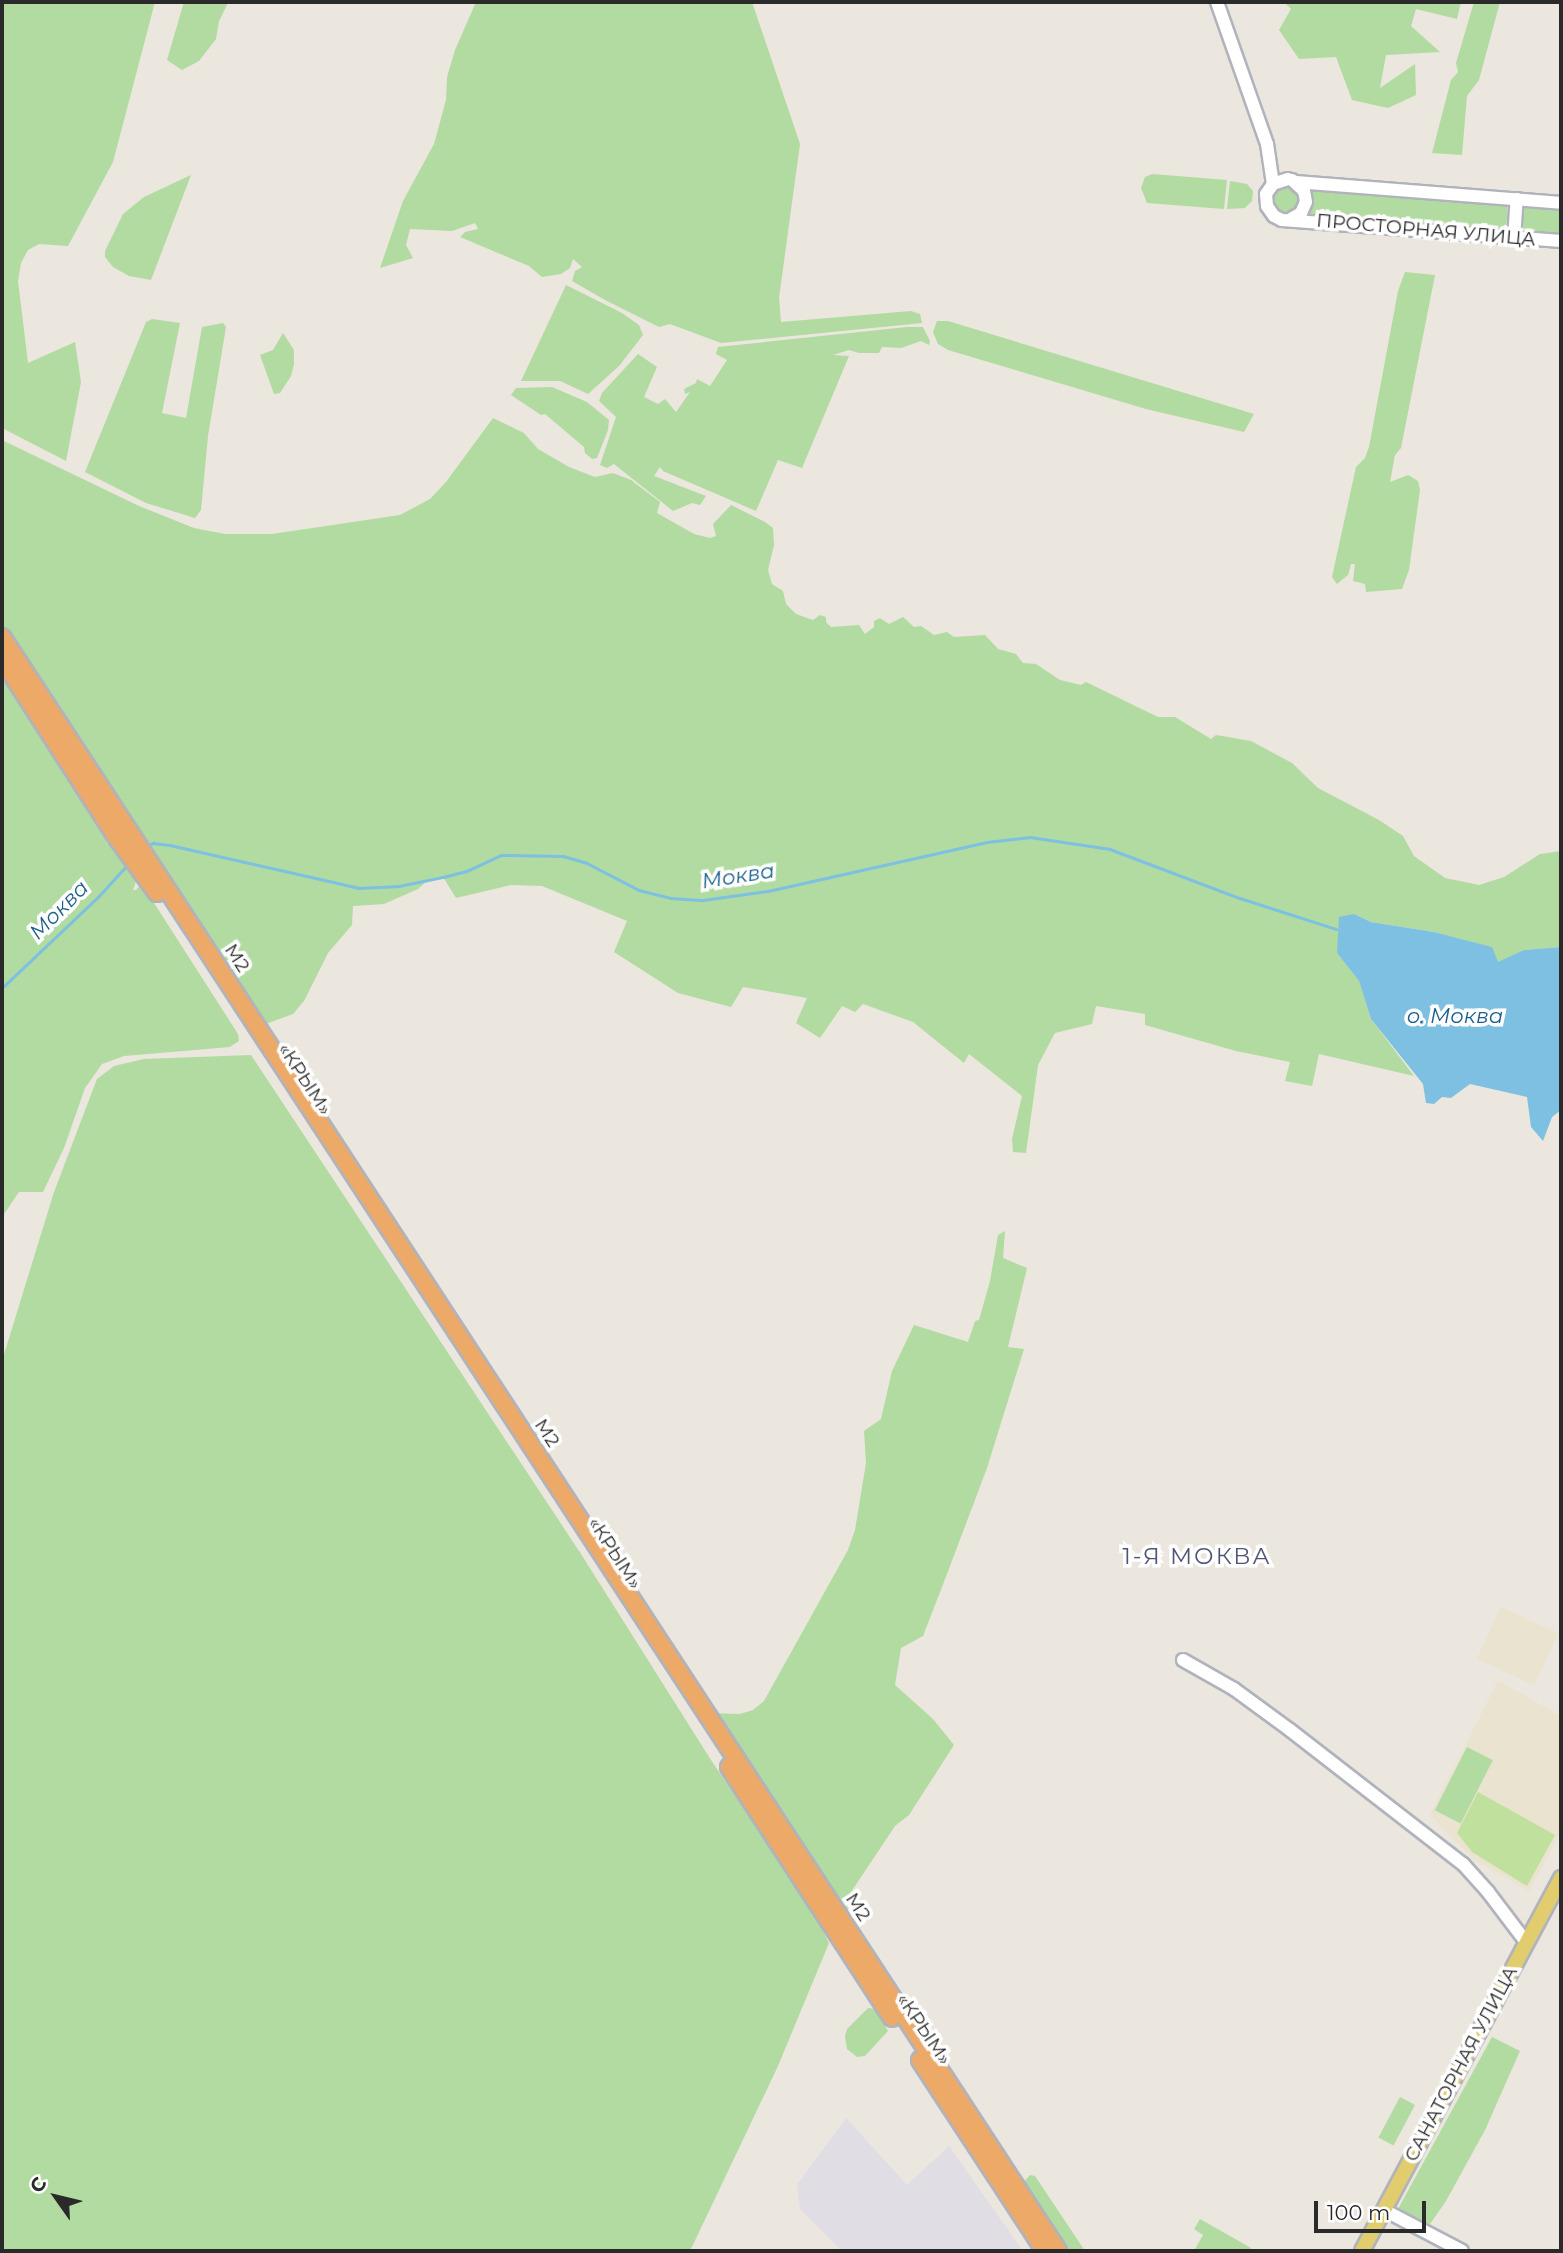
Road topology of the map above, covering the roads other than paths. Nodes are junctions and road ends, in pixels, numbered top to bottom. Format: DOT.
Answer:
graph roads {
  1 [pos="1217,2"];
  2 [pos="1270,161"];
  3 [pos="1292,181"];
  4 [pos="1273,184"];
  5 [pos="1517,199"];
  6 [pos="1561,203"];
  7 [pos="1292,219"];
  8 [pos="1514,238"];
  9 [pos="1561,241"];
  10 [pos="2,637"];
  11 [pos="2,659"];
  12 [pos="1182,1660"];
  13 [pos="1561,1878"];
  14 [pos="1526,1942"];
  15 [pos="1384,2210"];
  16 [pos="1045,2251"];
  17 [pos="1058,2251"];
  18 [pos="1362,2251"];
  19 [pos="1462,2251"];
  1 -- 2 [label="main road"];
  2 -- 3 [label="main road"];
  2 -- 4 [label="main road"];
  3 -- 4 [label="main road"];
  3 -- 5 [label="main road, ПРОСТОРНАЯ УЛИЦА"];
  3 -- 7 [label="main road"];
  4 -- 7 [label="main road"];
  5 -- 6 [label="main road, ПРОСТОРНАЯ УЛИЦА"];
  5 -- 8 [label="main road"];
  7 -- 8 [label="main road, ПРОСТОРНАЯ УЛИЦА"];
  8 -- 9 [label="main road, ПРОСТОРНАЯ УЛИЦА"];
  10 -- 17 [label="highway, М2"];
  11 -- 16 [label="highway, «КРЫМ»"];
  12 -- 14 [label="main road"];
  13 -- 14 [label="main road, САНАТОРНАЯ УЛИЦА"];
  14 -- 15 [label="main road, САНАТОРНАЯ УЛИЦА"];
  15 -- 18 [label="main road, САНАТОРНАЯ УЛИЦА"];
  15 -- 19 [label="main road"];
}
